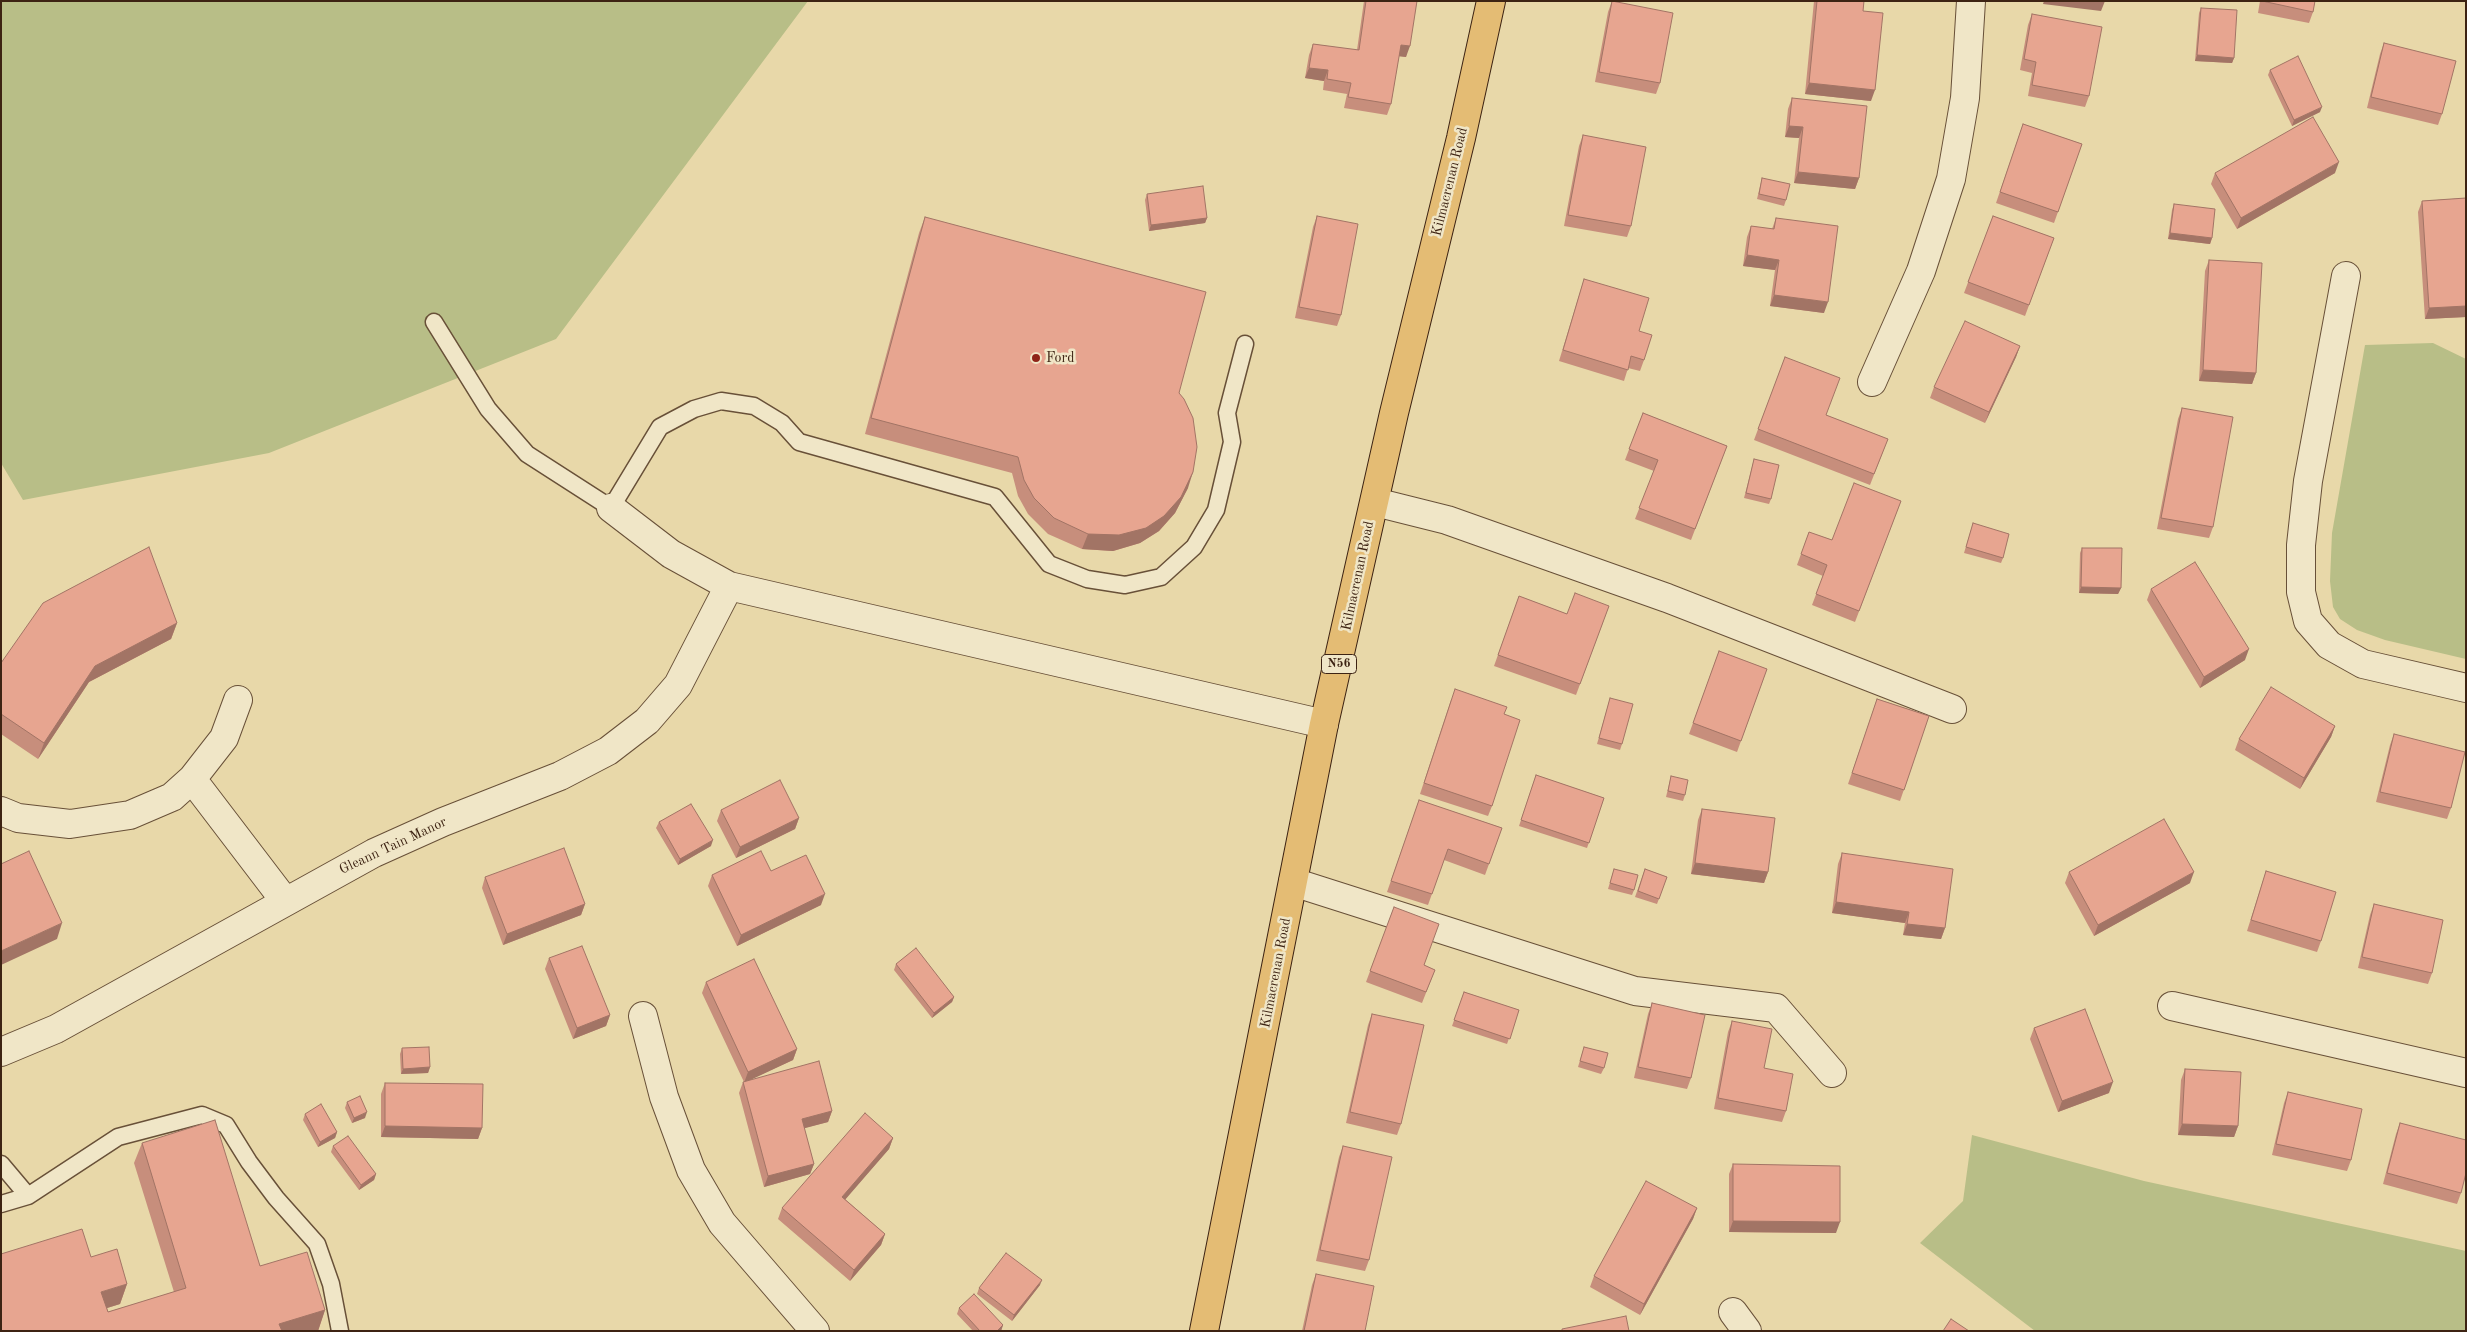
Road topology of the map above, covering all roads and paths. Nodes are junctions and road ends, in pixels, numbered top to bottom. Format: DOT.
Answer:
graph roads {
  1 [pos="1491,1"];
  2 [pos="1972,1"];
  3 [pos="2346,276"];
  4 [pos="434,322"];
  5 [pos="1245,344"];
  6 [pos="1872,382"];
  7 [pos="1374,502"];
  8 [pos="611,508"];
  9 [pos="729,586"];
  10 [pos="2466,688"];
  11 [pos="238,700"];
  12 [pos="1952,709"];
  13 [pos="1324,724"];
  14 [pos="192,779"];
  15 [pos="1,811"];
  16 [pos="1294,882"];
  17 [pos="285,901"];
  18 [pos="2172,1006"];
  19 [pos="643,1016"];
  20 [pos="1,1052"];
  21 [pos="1832,1073"];
  22 [pos="2466,1073"];
  23 [pos="1,1164"];
  24 [pos="28,1196"];
  25 [pos="1,1204"];
  26 [pos="340,1331"];
  27 [pos="815,1331"];
  28 [pos="1204,1331"];
  1 -- 7 [label="main road, Kilmacrenan Road / N56"];
  2 -- 6 [label="street"];
  3 -- 10 [label="street"];
  4 -- 8 [label="lane"];
  5 -- 8 [label="lane"];
  7 -- 12 [label="street"];
  7 -- 13 [label="main road, Kilmacrenan Road / N56"];
  8 -- 9 [label="street"];
  9 -- 13 [label="street"];
  9 -- 17 [label="street, Gleann Tain Manor"];
  11 -- 14 [label="street"];
  13 -- 16 [label="main road, Kilmacrenan Road / N56"];
  14 -- 15 [label="street"];
  14 -- 17 [label="street"];
  16 -- 21 [label="street"];
  16 -- 28 [label="main road, Kilmacrenan Road / N56"];
  17 -- 20 [label="street, Gleann Tain Manor"];
  18 -- 22 [label="street"];
  19 -- 27 [label="street"];
  23 -- 24 [label="lane"];
  24 -- 25 [label="lane"];
  24 -- 26 [label="lane"];
}
